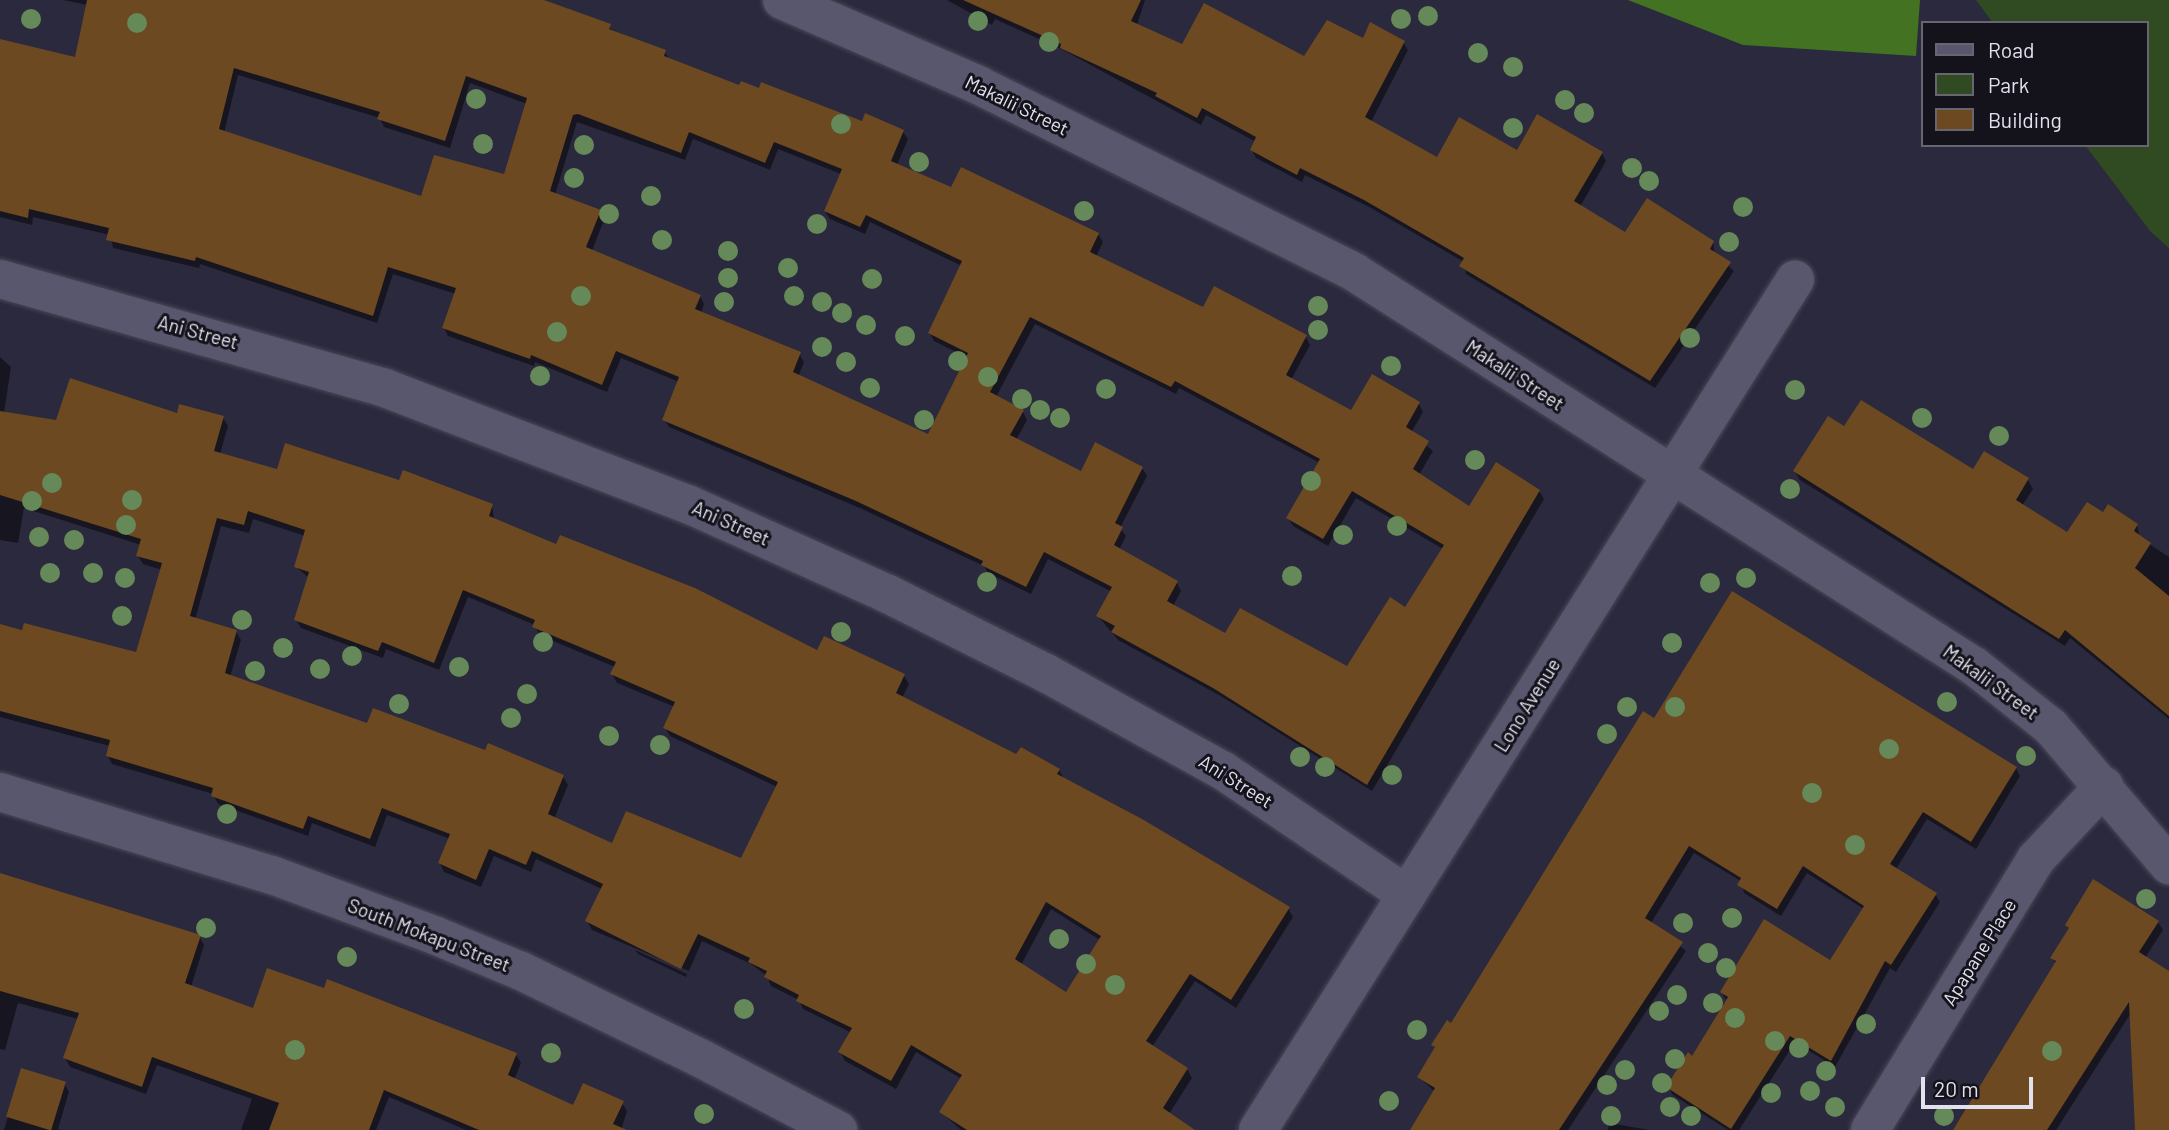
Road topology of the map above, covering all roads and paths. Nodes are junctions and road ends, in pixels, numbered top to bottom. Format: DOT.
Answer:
graph roads {
  1 [pos="782,0"];
  2 [pos="0,279"];
  3 [pos="1795,280"];
  4 [pos="1672,475"];
  5 [pos="2104,786"];
  6 [pos="0,792"];
  7 [pos="2169,865"];
  8 [pos="1407,895"];
  9 [pos="838,1130"];
  10 [pos="1258,1130"];
  11 [pos="1870,1130"];
  1 -- 4 [label="street, Makalii Street"];
  2 -- 8 [label="street, Ani Street"];
  3 -- 4 [label="street, Lono Avenue"];
  4 -- 5 [label="street, Makalii Street"];
  4 -- 8 [label="street, Lono Avenue"];
  5 -- 7 [label="street, Makalii Street"];
  5 -- 11 [label="street, Apapane Place"];
  6 -- 9 [label="street, South Mokapu Street"];
  8 -- 10 [label="street, Lono Avenue"];
}
